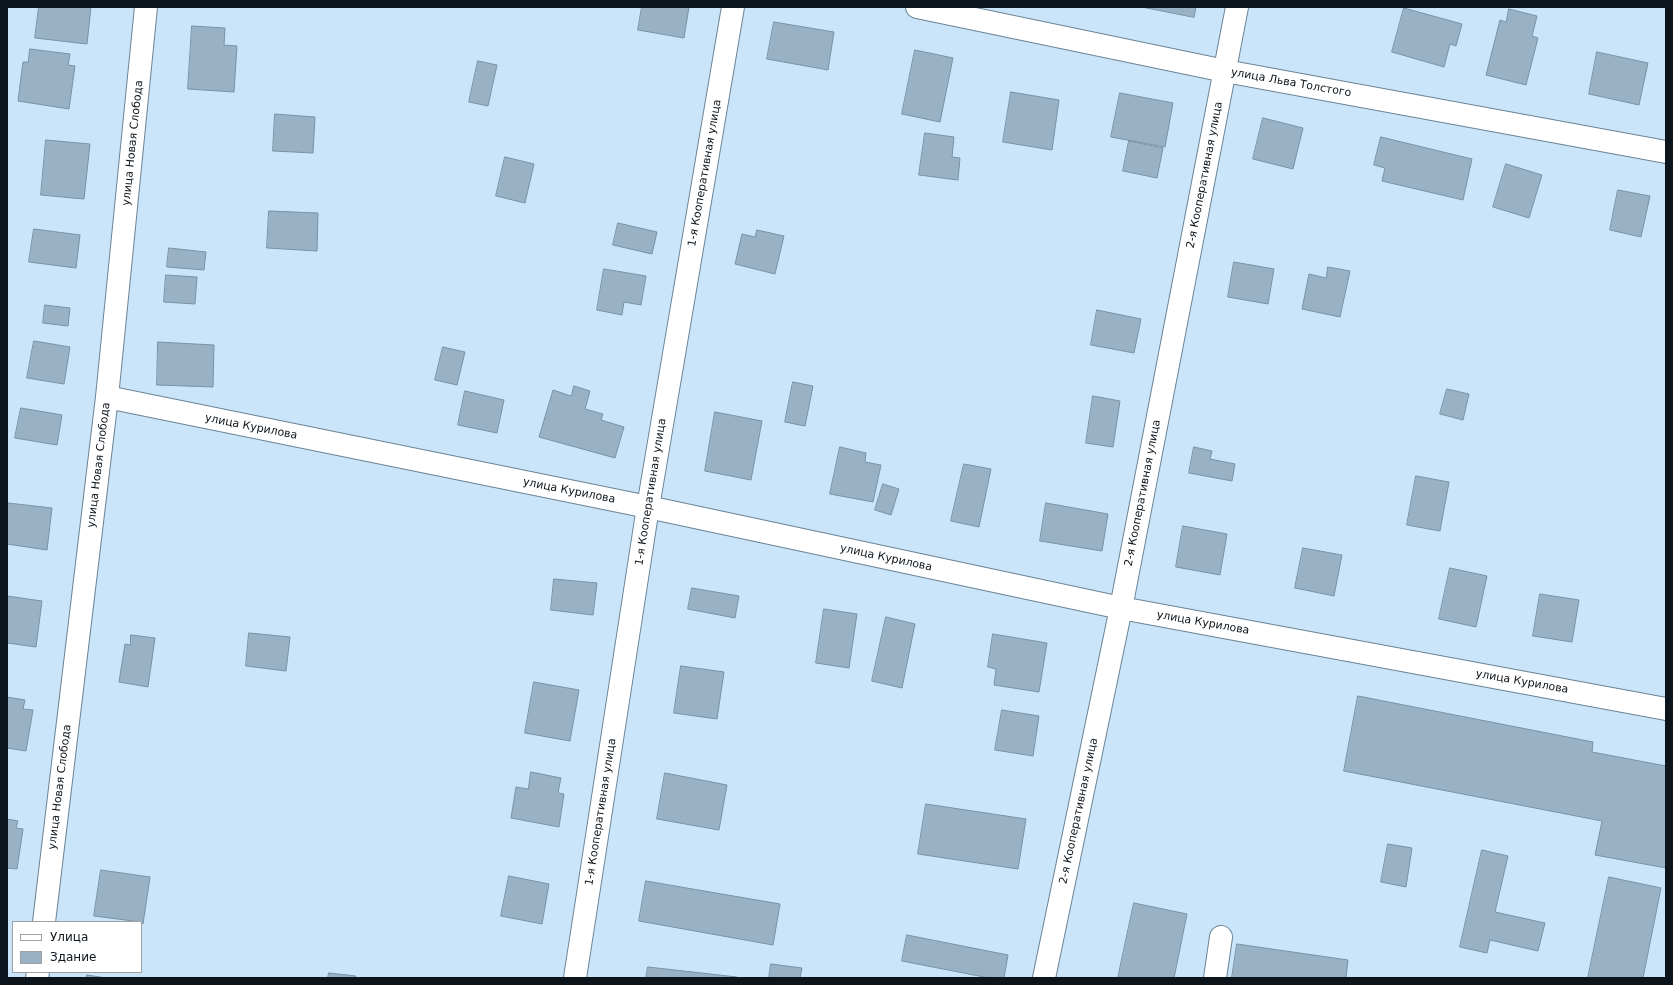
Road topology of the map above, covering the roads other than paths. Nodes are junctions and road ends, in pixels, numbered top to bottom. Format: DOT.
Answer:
graph roads {
  1 [pos="146,7"];
  2 [pos="733,7"];
  3 [pos="917,7"];
  4 [pos="1237,7"];
  5 [pos="1225,71"];
  6 [pos="1666,152"];
  7 [pos="107,397"];
  8 [pos="648,507"];
  9 [pos="1121,608"];
  10 [pos="1666,709"];
  11 [pos="44,921"];
  12 [pos="1221,938"];
  13 [pos="575,978"];
  14 [pos="1044,978"];
  15 [pos="1215,978"];
  1 -- 7 [label="street, улица Новая Слобода"];
  2 -- 8 [label="street, 1-я Кооперативная улица"];
  3 -- 5 [label="street, улица Льва Толстого"];
  4 -- 5 [label="street, 2-я Кооперативная улица"];
  5 -- 6 [label="street, улица Льва Толстого"];
  5 -- 9 [label="street, 2-я Кооперативная улица"];
  7 -- 8 [label="street, улица Курилова"];
  7 -- 11 [label="street, улица Новая Слобода"];
  8 -- 9 [label="street, улица Курилова"];
  8 -- 13 [label="street, 1-я Кооперативная улица"];
  9 -- 10 [label="street, улица Курилова"];
  9 -- 14 [label="street, 2-я Кооперативная улица"];
  12 -- 15 [label="street"];
}
